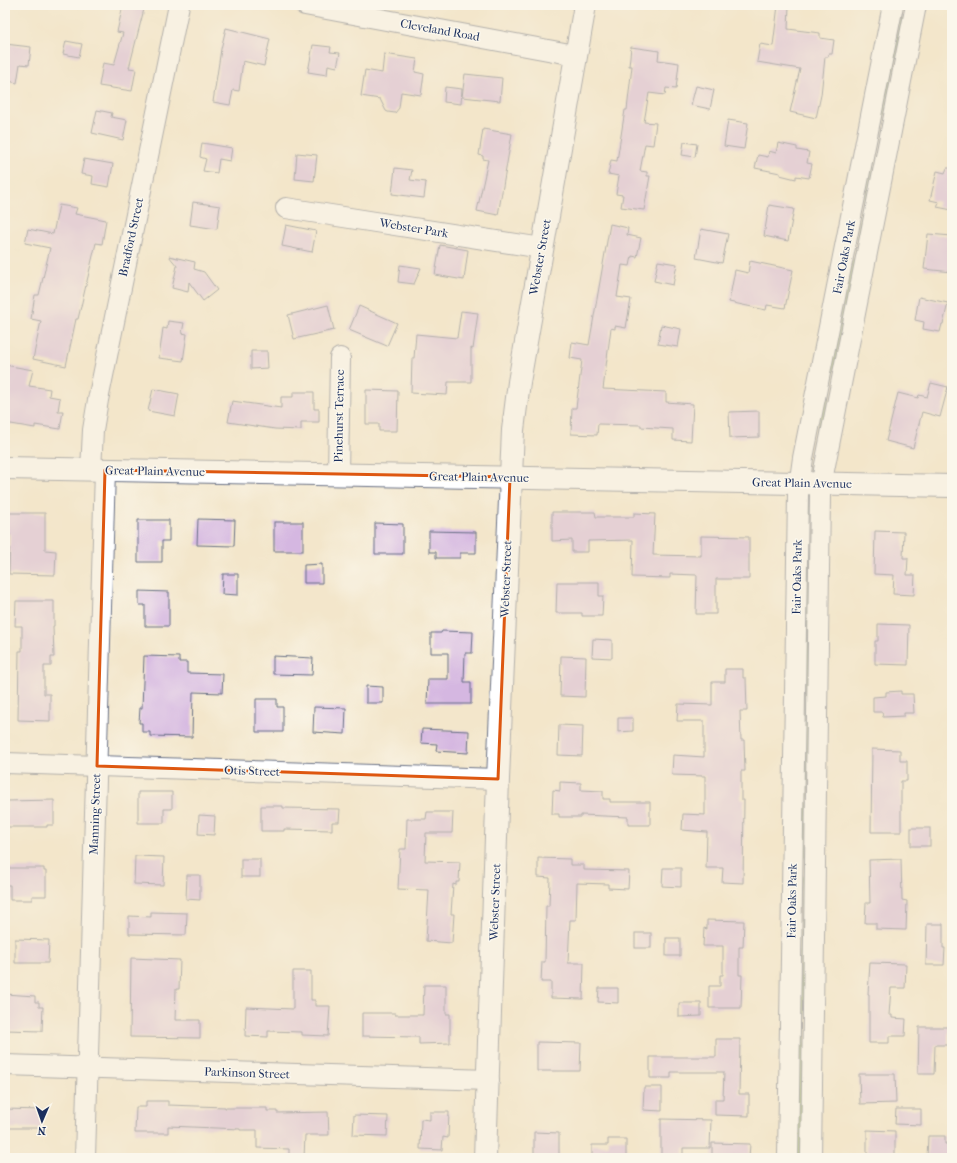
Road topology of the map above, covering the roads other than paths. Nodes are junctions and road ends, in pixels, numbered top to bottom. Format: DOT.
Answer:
graph roads {
  1 [pos="179,5"];
  2 [pos="305,5"];
  3 [pos="585,5"];
  4 [pos="893,5"];
  5 [pos="915,7"];
  6 [pos="575,55"];
  7 [pos="286,208"];
  8 [pos="846,247"];
  9 [pos="542,248"];
  10 [pos="867,251"];
  11 [pos="340,358"];
  12 [pos="5,468"];
  13 [pos="98,470"];
  14 [pos="338,474"];
  15 [pos="510,478"];
  16 [pos="800,483"];
  17 [pos="822,484"];
  18 [pos="952,486"];
  19 [pos="5,763"];
  20 [pos="97,766"];
  21 [pos="498,779"];
  22 [pos="792,866"];
  23 [pos="815,867"];
  24 [pos="5,1065"];
  25 [pos="88,1068"];
  26 [pos="489,1080"];
  27 [pos="85,1158"];
  28 [pos="485,1158"];
  29 [pos="788,1158"];
  30 [pos="811,1158"];
  1 -- 13 [label="street, Bradford Street"];
  2 -- 6 [label="street, Cleveland Road"];
  3 -- 6 [label="street, Webster Street"];
  4 -- 5 [label="street"];
  4 -- 8 [label="street, Fair Oaks Park"];
  5 -- 10 [label="street, Fair Oaks Park"];
  6 -- 9 [label="street, Webster Street"];
  7 -- 9 [label="street, Webster Park"];
  8 -- 10 [label="street"];
  8 -- 16 [label="street, Fair Oaks Park"];
  9 -- 15 [label="street, Webster Street"];
  10 -- 17 [label="street, Fair Oaks Park"];
  11 -- 14 [label="street, Pinehurst Terrace"];
  12 -- 13 [label="street, Great Plain Avenue"];
  13 -- 14 [label="street, Great Plain Avenue"];
  13 -- 20 [label="street, Manning Street"];
  14 -- 15 [label="street, Great Plain Avenue"];
  15 -- 16 [label="street, Great Plain Avenue"];
  15 -- 21 [label="street, Webster Street"];
  16 -- 17 [label="street, Great Plain Avenue"];
  16 -- 22 [label="street, Fair Oaks Park"];
  17 -- 18 [label="street, Great Plain Avenue"];
  17 -- 23 [label="street, Fair Oaks Park"];
  19 -- 20 [label="street, Otis Street"];
  20 -- 21 [label="street, Otis Street"];
  20 -- 25 [label="street, Manning Street"];
  21 -- 26 [label="street, Webster Street"];
  22 -- 23 [label="street"];
  22 -- 29 [label="street, Fair Oaks Park"];
  23 -- 30 [label="street, Fair Oaks Park"];
  24 -- 25 [label="street, Parkinson Street"];
  25 -- 26 [label="street, Parkinson Street"];
  25 -- 27 [label="street, Manning Street"];
  26 -- 28 [label="street, Webster Street"];
}
